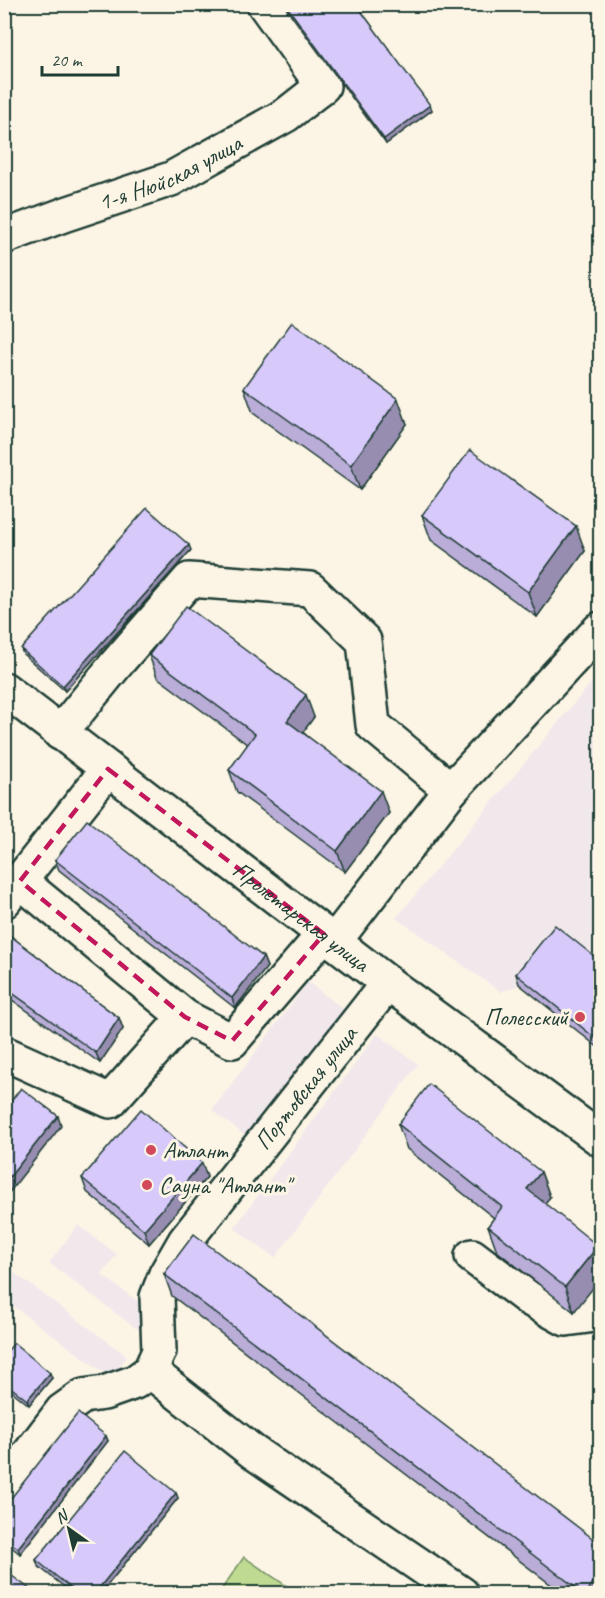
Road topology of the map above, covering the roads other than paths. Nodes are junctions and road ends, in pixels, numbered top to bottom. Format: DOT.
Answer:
graph roads {
  1 [pos="264,4"];
  2 [pos="4,237"];
  3 [pos="600,629"];
  4 [pos="4,689"];
  5 [pos="60,733"];
  6 [pos="108,769"];
  7 [pos="451,790"];
  8 [pos="12,891"];
  9 [pos="329,938"];
  10 [pos="388,983"];
  11 [pos="185,1017"];
  12 [pos="4,1053"];
  13 [pos="600,1139"];
  14 [pos="472,1256"];
  15 [pos="600,1304"];
  16 [pos="150,1371"];
  17 [pos="4,1487"];
  18 [pos="462,1593"];
  1 -- 2 [label="street, 1-я Нюйская улица"];
  3 -- 7 [label="street"];
  4 -- 5 [label="street, Пролетарская улица"];
  5 -- 6 [label="street, Пролетарская улица"];
  5 -- 7 [label="street"];
  6 -- 8 [label="street"];
  6 -- 9 [label="street, Пролетарская улица"];
  7 -- 9 [label="street"];
  8 -- 11 [label="street"];
  9 -- 10 [label="street, Пролетарская улица"];
  9 -- 11 [label="street"];
  10 -- 13 [label="street, Пролетарская улица"];
  10 -- 16 [label="street, Портовская улица"];
  11 -- 12 [label="street"];
  14 -- 15 [label="street"];
  16 -- 17 [label="street"];
  16 -- 18 [label="street"];
}
